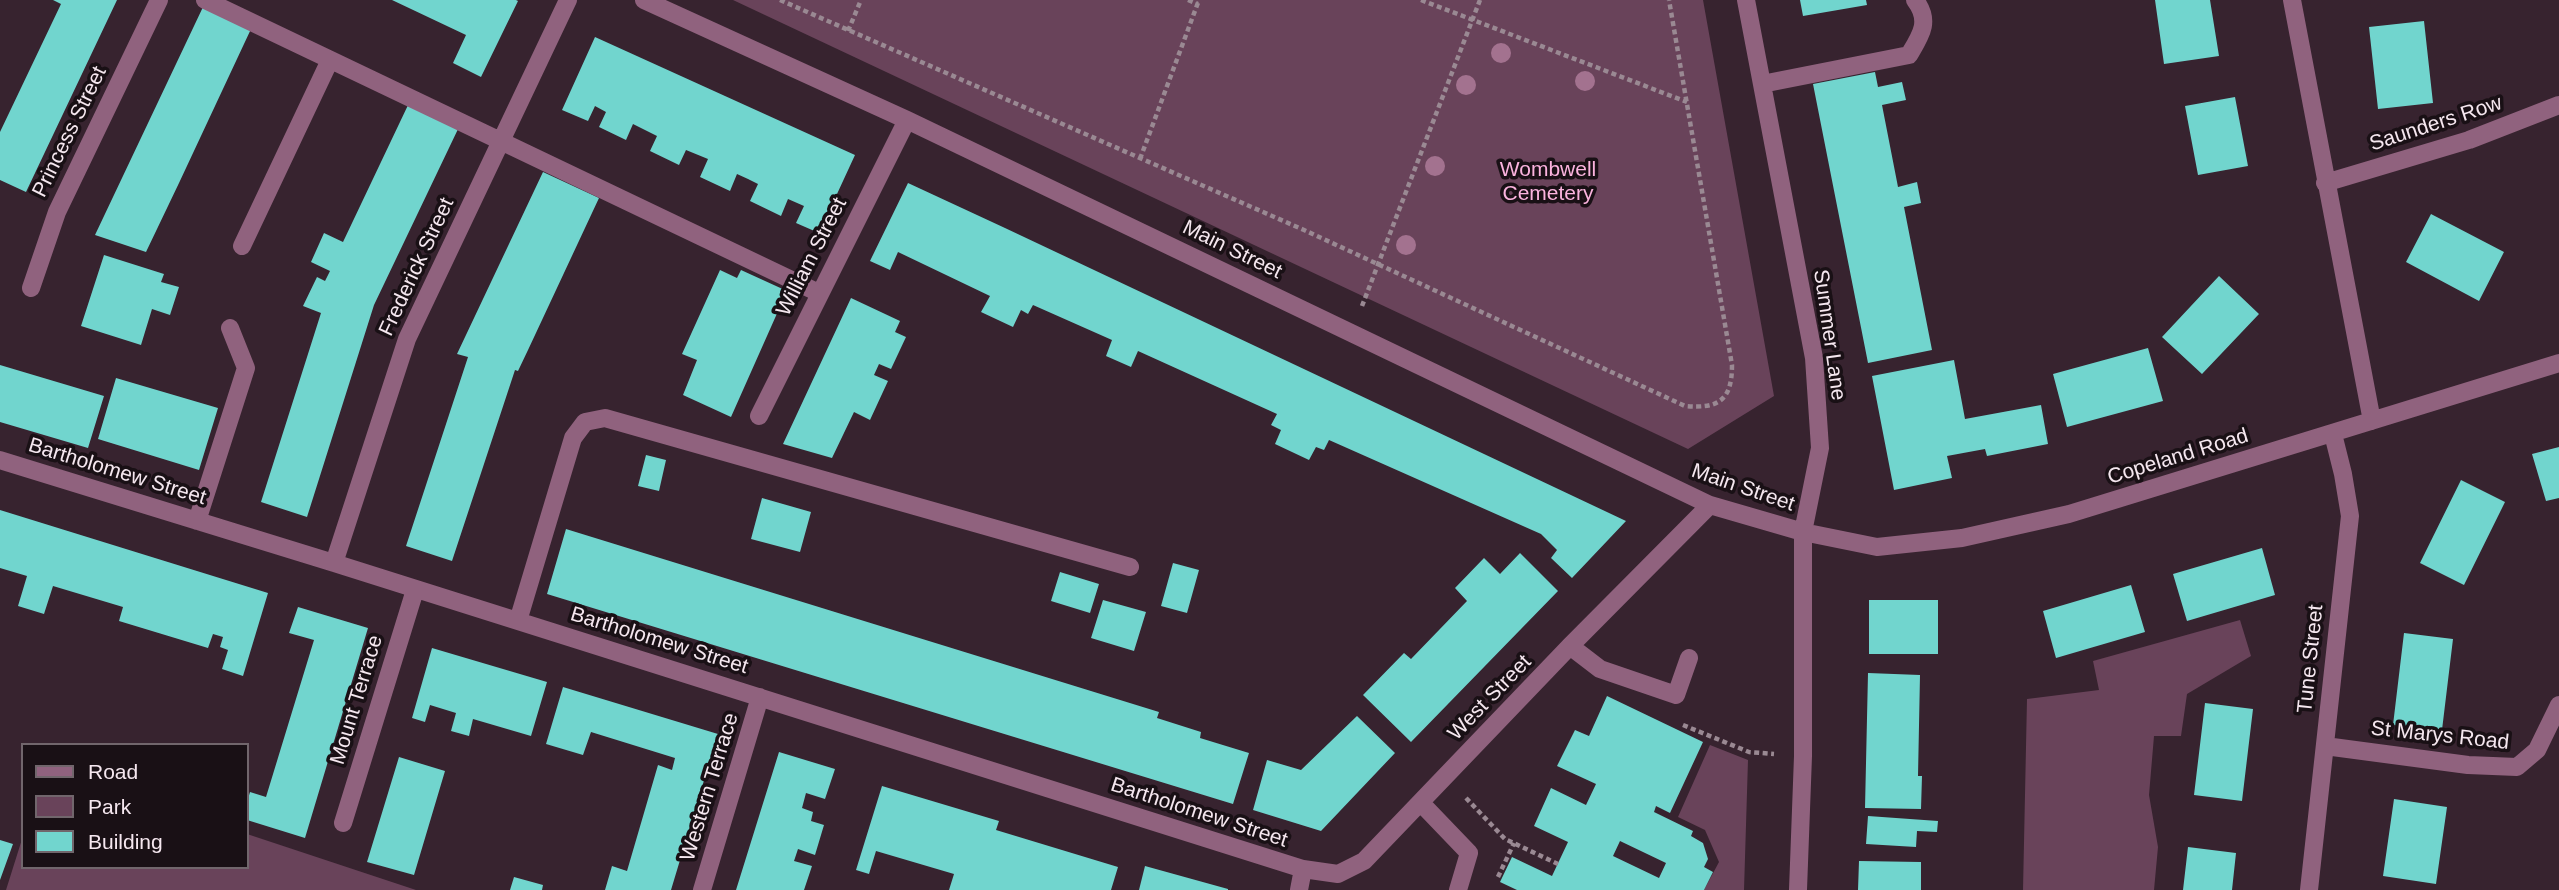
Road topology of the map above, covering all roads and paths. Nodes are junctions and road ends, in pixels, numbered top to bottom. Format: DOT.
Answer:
graph roads {
  1 [pos="159,0"];
  2 [pos="205,0"];
  3 [pos="568,0"];
  4 [pos="644,0"];
  5 [pos="780,0"];
  6 [pos="861,0"];
  7 [pos="1188,0"];
  8 [pos="1422,0"];
  9 [pos="1480,0"];
  10 [pos="1669,0"];
  11 [pos="1746,0"];
  12 [pos="1915,0"];
  13 [pos="2292,0"];
  14 [pos="1199,2"];
  15 [pos="1472,20"];
  16 [pos="848,31"];
  17 [pos="330,60"];
  18 [pos="1762,84"];
  19 [pos="1687,102"];
  20 [pos="2559,105"];
  21 [pos="907,120"];
  22 [pos="501,142"];
  23 [pos="1140,159"];
  24 [pos="2325,183"];
  25 [pos="242,246"];
  26 [pos="1379,265"];
  27 [pos="31,288"];
  28 [pos="819,292"];
  29 [pos="230,328"];
  30 [pos="1351,333"];
  31 [pos="2559,363"];
  32 [pos="759,416"];
  33 [pos="2372,421"];
  34 [pos="2333,434"];
  35 [pos="0,460"];
  36 [pos="1710,505"];
  37 [pos="197,521"];
  38 [pos="1804,532"];
  39 [pos="334,563"];
  40 [pos="1130,568"];
  41 [pos="415,590"];
  42 [pos="518,621"];
  43 [pos="1570,646"];
  44 [pos="1689,658"];
  45 [pos="760,697"];
  46 [pos="2559,705"];
  47 [pos="1677,723"];
  48 [pos="2325,746"];
  49 [pos="1802,756"];
  50 [pos="1445,778"];
  51 [pos="1421,803"];
  52 [pos="343,823"];
  53 [pos="1558,864"];
  54 [pos="1303,869"];
  55 [pos="702,890"];
  56 [pos="1299,890"];
  57 [pos="1458,890"];
  58 [pos="1798,890"];
  59 [pos="2309,890"];
  1 -- 27 [label="street, Princess Street"];
  2 -- 17 [label="street"];
  3 -- 22 [label="street, Frederick Street"];
  4 -- 21 [label="street, Main Street"];
  5 -- 16 [label="path"];
  6 -- 16 [label="path"];
  7 -- 14 [label="path"];
  8 -- 15 [label="path"];
  9 -- 15 [label="path"];
  10 -- 19 [label="path"];
  11 -- 18 [label="street, Summer Lane"];
  12 -- 18 [label="street"];
  13 -- 24 [label="street"];
  14 -- 23 [label="path"];
  15 -- 19 [label="path"];
  15 -- 26 [label="path"];
  16 -- 23 [label="path"];
  17 -- 22 [label="street"];
  17 -- 25 [label="street"];
  18 -- 38 [label="street, Summer Lane"];
  19 -- 26 [label="path"];
  20 -- 24 [label="street, Saunders Row"];
  21 -- 28 [label="street, William Street"];
  21 -- 30 [label="street, Main Street"];
  22 -- 28 [label="street"];
  22 -- 39 [label="street, Frederick Street"];
  23 -- 26 [label="path"];
  24 -- 33 [label="street"];
  26 -- 30 [label="path"];
  28 -- 32 [label="street, William Street"];
  29 -- 37 [label="street"];
  30 -- 36 [label="street, Main Street"];
  31 -- 33 [label="street, Copeland Road"];
  33 -- 34 [label="street, Copeland Road"];
  34 -- 38 [label="street, Copeland Road"];
  34 -- 48 [label="street, Tune Street"];
  35 -- 37 [label="street, Bartholomew Street"];
  36 -- 38 [label="street, Main Street"];
  36 -- 43 [label="street, West Street"];
  37 -- 39 [label="street, Bartholomew Street"];
  38 -- 49 [label="street, Summer Lane"];
  39 -- 41 [label="street, Bartholomew Street"];
  40 -- 42 [label="street"];
  41 -- 42 [label="street, Bartholomew Street"];
  41 -- 52 [label="street, Mount Terrace"];
  42 -- 45 [label="street, Bartholomew Street"];
  43 -- 44 [label="street"];
  43 -- 50 [label="street, West Street"];
  45 -- 54 [label="street, Bartholomew Street"];
  45 -- 55 [label="street, Western Terrace"];
  46 -- 48 [label="street, St Marys Road"];
  47 -- 49 [label="path"];
  48 -- 59 [label="street, Tune Street"];
  49 -- 58 [label="street, Summer Lane"];
  50 -- 51 [label="street, West Street"];
  50 -- 53 [label="path"];
  51 -- 54 [label="street, West Street"];
  51 -- 57 [label="street"];
  54 -- 56 [label="street"];
}
